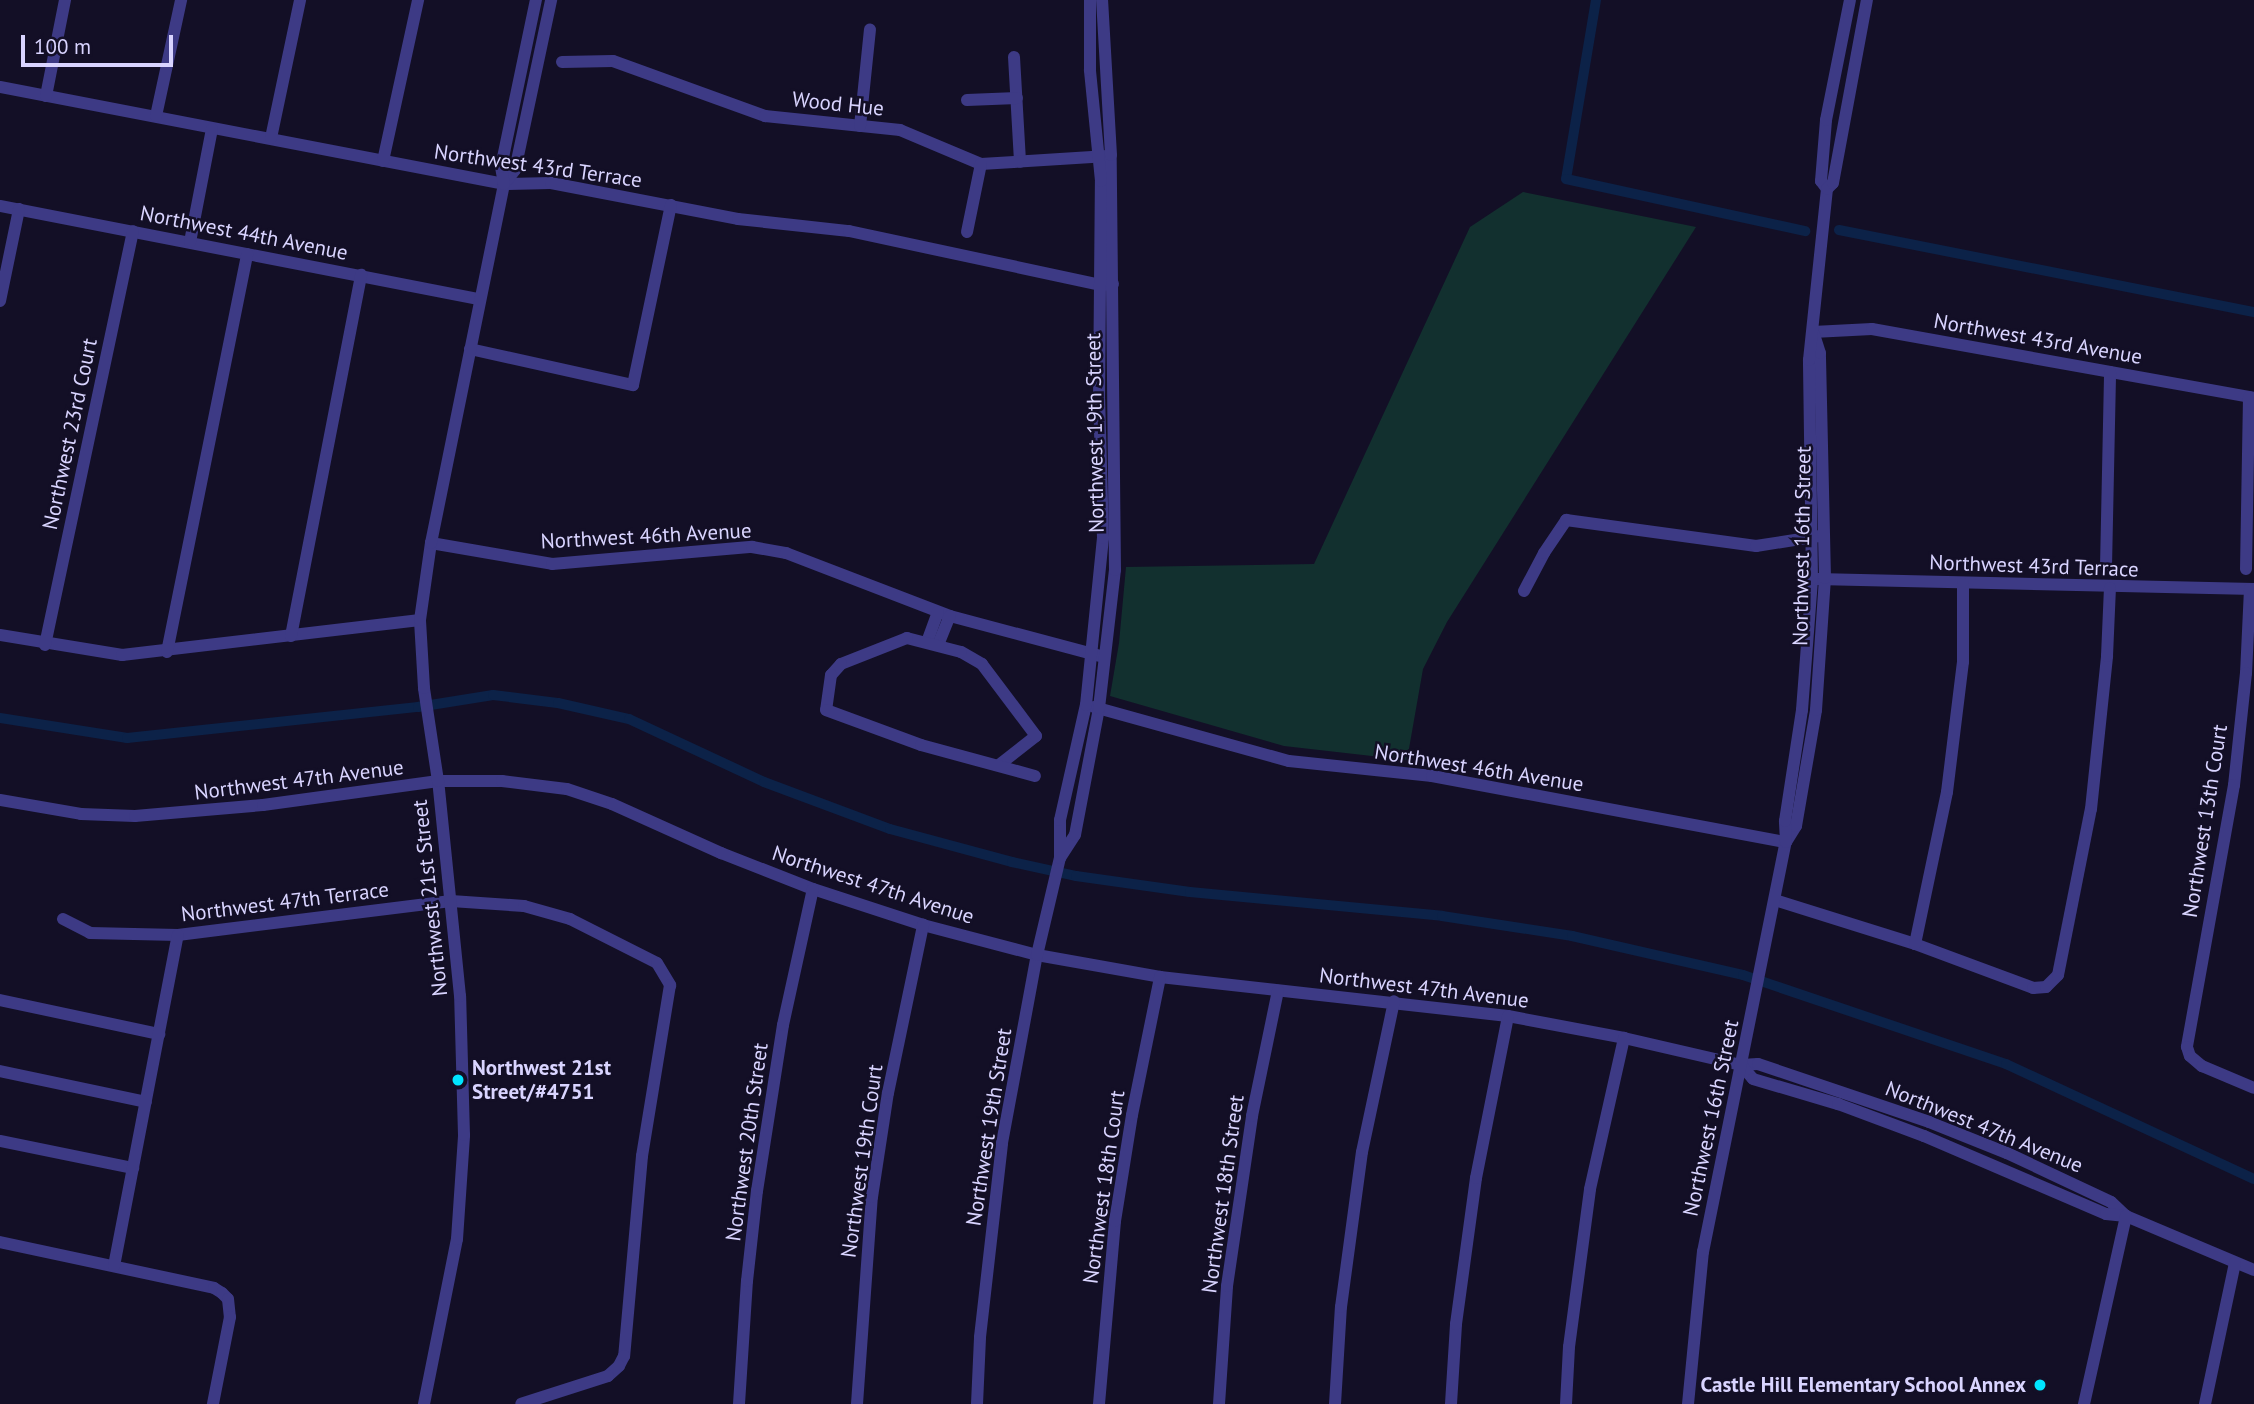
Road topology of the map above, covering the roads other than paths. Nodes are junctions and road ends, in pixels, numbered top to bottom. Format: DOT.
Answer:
graph roads {
  1 [pos="65,0"];
  2 [pos="181,0"];
  3 [pos="300,0"];
  4 [pos="418,0"];
  5 [pos="536,0"];
  6 [pos="551,0"];
  7 [pos="1090,0"];
  8 [pos="1101,0"];
  9 [pos="1850,0"];
  10 [pos="1867,0"];
  11 [pos="870,30"];
  12 [pos="1014,57"];
  13 [pos="562,62"];
  14 [pos="0,87"];
  15 [pos="46,96"];
  16 [pos="1017,97"];
  17 [pos="967,100"];
  18 [pos="156,116"];
  19 [pos="860,126"];
  20 [pos="212,129"];
  21 [pos="271,138"];
  22 [pos="1105,156"];
  23 [pos="383,161"];
  24 [pos="1020,162"];
  25 [pos="981,164"];
  26 [pos="503,184"];
  27 [pos="1827,189"];
  28 [pos="671,205"];
  29 [pos="0,206"];
  30 [pos="19,209"];
  31 [pos="133,231"];
  32 [pos="967,232"];
  33 [pos="190,242"];
  34 [pos="247,254"];
  35 [pos="361,275"];
  36 [pos="1107,284"];
  37 [pos="480,299"];
  38 [pos="0,301"];
  39 [pos="1813,332"];
  40 [pos="470,349"];
  41 [pos="2110,372"];
  42 [pos="2252,398"];
  43 [pos="1818,537"];
  44 [pos="432,543"];
  45 [pos="2106,567"];
  46 [pos="2246,569"];
  47 [pos="1819,578"];
  48 [pos="1963,584"];
  49 [pos="2110,588"];
  50 [pos="2252,589"];
  51 [pos="1524,591"];
  52 [pos="944,614"];
  53 [pos="419,620"];
  54 [pos="0,635"];
  55 [pos="291,636"];
  56 [pos="933,644"];
  57 [pos="45,645"];
  58 [pos="167,652"];
  59 [pos="1098,656"];
  60 [pos="1092,707"];
  61 [pos="999,765"];
  62 [pos="1035,776"];
  63 [pos="438,781"];
  64 [pos="0,800"];
  65 [pos="1786,842"];
  66 [pos="813,889"];
  67 [pos="1775,900"];
  68 [pos="451,901"];
  69 [pos="63,919"];
  70 [pos="923,925"];
  71 [pos="178,935"];
  72 [pos="1916,944"];
  73 [pos="1037,955"];
  74 [pos="1160,977"];
  75 [pos="1278,991"];
  76 [pos="0,1000"];
  77 [pos="1394,1001"];
  78 [pos="1508,1016"];
  79 [pos="159,1034"];
  80 [pos="1624,1038"];
  81 [pos="1741,1065"];
  82 [pos="0,1071"];
  83 [pos="2254,1088"];
  84 [pos="1842,1091"];
  85 [pos="146,1102"];
  86 [pos="1838,1104"];
  87 [pos="0,1142"];
  88 [pos="133,1168"];
  89 [pos="2062,1178"];
  90 [pos="2055,1190"];
  91 [pos="2126,1216"];
  92 [pos="0,1242"];
  93 [pos="2235,1263"];
  94 [pos="114,1266"];
  95 [pos="2254,1270"];
  96 [pos="213,1404"];
  97 [pos="424,1404"];
  98 [pos="522,1404"];
  99 [pos="739,1404"];
  100 [pos="857,1404"];
  101 [pos="977,1404"];
  102 [pos="1099,1404"];
  103 [pos="1219,1404"];
  104 [pos="1335,1404"];
  105 [pos="1451,1404"];
  106 [pos="1566,1404"];
  107 [pos="1688,1404"];
  108 [pos="2084,1404"];
  109 [pos="2205,1404"];
  1 -- 15 [label="street"];
  2 -- 18 [label="street"];
  3 -- 21 [label="street"];
  4 -- 23 [label="street"];
  5 -- 26 [label="street, Northwest 21st Street"];
  6 -- 26 [label="street, Northwest 21st Street"];
  7 -- 22 [label="street, Northwest 19th Street"];
  8 -- 22 [label="street, Northwest 19th Street"];
  9 -- 27 [label="street, Northwest 16th Street"];
  10 -- 27 [label="street, Northwest 16th Street"];
  11 -- 19 [label="street"];
  12 -- 16 [label="street"];
  13 -- 19 [label="street, Wood Hue"];
  14 -- 15 [label="street, Northwest 43rd Terrace"];
  15 -- 18 [label="street, Northwest 43rd Terrace"];
  16 -- 17 [label="street"];
  16 -- 24 [label="street"];
  18 -- 20 [label="street, Northwest 43rd Terrace"];
  19 -- 25 [label="street, Wood Hue"];
  20 -- 21 [label="street, Northwest 43rd Terrace"];
  20 -- 33 [label="street"];
  21 -- 23 [label="street, Northwest 43rd Terrace"];
  22 -- 24 [label="street, Wood Hue"];
  22 -- 36 [label="street, Northwest 19th Street"];
  23 -- 26 [label="street, Northwest 43rd Terrace"];
  24 -- 25 [label="street, Wood Hue"];
  25 -- 32 [label="street"];
  26 -- 28 [label="street, Northwest 43rd Terrace"];
  26 -- 37 [label="street, Northwest 21st Street"];
  27 -- 39 [label="street, Northwest 16th Street"];
  28 -- 36 [label="street, Northwest 43rd Terrace"];
  28 -- 40 [label="street"];
  29 -- 30 [label="street, Northwest 44th Avenue"];
  30 -- 31 [label="street, Northwest 44th Avenue"];
  30 -- 38 [label="street"];
  31 -- 33 [label="street, Northwest 44th Avenue"];
  31 -- 57 [label="street, Northwest 23rd Court"];
  33 -- 34 [label="street, Northwest 44th Avenue"];
  34 -- 35 [label="street, Northwest 44th Avenue"];
  34 -- 58 [label="street"];
  35 -- 37 [label="street, Northwest 44th Avenue"];
  35 -- 55 [label="street"];
  36 -- 59 [label="street, Northwest 19th Street"];
  37 -- 40 [label="street, Northwest 21st Street"];
  39 -- 41 [label="street, Northwest 43rd Avenue"];
  39 -- 43 [label="street, Northwest 16th Street"];
  40 -- 44 [label="street, Northwest 21st Street"];
  41 -- 42 [label="street, Northwest 43rd Avenue"];
  41 -- 45 [label="street"];
  42 -- 46 [label="street"];
  43 -- 47 [label="street, Northwest 16th Street"];
  43 -- 51 [label="street"];
  44 -- 52 [label="street, Northwest 46th Avenue"];
  44 -- 53 [label="street, Northwest 21st Street"];
  47 -- 48 [label="street, Northwest 43rd Terrace"];
  47 -- 65 [label="street, Northwest 16th Street"];
  48 -- 49 [label="street, Northwest 43rd Terrace"];
  48 -- 72 [label="street"];
  49 -- 50 [label="street, Northwest 43rd Terrace"];
  49 -- 72 [label="street"];
  50 -- 83 [label="street, Northwest 13th Court"];
  52 -- 56 [label="street"];
  52 -- 59 [label="street, Northwest 46th Avenue"];
  53 -- 55 [label="street"];
  53 -- 63 [label="street, Northwest 21st Street"];
  54 -- 57 [label="street"];
  55 -- 58 [label="street"];
  56 -- 61 [label="street"];
  56 -- 61 [label="street"];
  57 -- 58 [label="street"];
  59 -- 60 [label="street, Northwest 19th Street"];
  60 -- 65 [label="street, Northwest 46th Avenue"];
  60 -- 73 [label="street, Northwest 19th Street"];
  61 -- 62 [label="street"];
  63 -- 64 [label="street, Northwest 47th Avenue"];
  63 -- 66 [label="street, Northwest 47th Avenue"];
  63 -- 68 [label="street, Northwest 21st Street"];
  65 -- 67 [label="street, Northwest 16th Street"];
  66 -- 70 [label="street, Northwest 47th Avenue"];
  66 -- 99 [label="street, Northwest 20th Street"];
  67 -- 72 [label="street"];
  67 -- 81 [label="street, Northwest 16th Street"];
  68 -- 71 [label="street, Northwest 47th Terrace"];
  68 -- 97 [label="street, Northwest 21st Street"];
  68 -- 98 [label="street, Northwest 47th Terrace"];
  69 -- 71 [label="street, Northwest 47th Terrace"];
  70 -- 73 [label="street, Northwest 47th Avenue"];
  70 -- 100 [label="street, Northwest 19th Court"];
  71 -- 79 [label="street"];
  73 -- 74 [label="street, Northwest 47th Avenue"];
  73 -- 101 [label="street, Northwest 19th Street"];
  74 -- 75 [label="street, Northwest 47th Avenue"];
  74 -- 102 [label="street, Northwest 18th Court"];
  75 -- 77 [label="street, Northwest 47th Avenue"];
  75 -- 103 [label="street, Northwest 18th Street"];
  76 -- 79 [label="street"];
  77 -- 78 [label="street, Northwest 47th Avenue"];
  77 -- 104 [label="street"];
  78 -- 80 [label="street, Northwest 47th Avenue"];
  78 -- 105 [label="street"];
  79 -- 85 [label="street"];
  80 -- 81 [label="street, Northwest 47th Avenue"];
  80 -- 106 [label="street"];
  81 -- 84 [label="street, Northwest 47th Avenue"];
  81 -- 86 [label="street, Northwest 47th Avenue"];
  81 -- 107 [label="street, Northwest 16th Street"];
  82 -- 85 [label="street"];
  84 -- 86 [label="street"];
  84 -- 89 [label="street, Northwest 47th Avenue"];
  85 -- 88 [label="street"];
  86 -- 90 [label="street, Northwest 47th Avenue"];
  87 -- 88 [label="street"];
  88 -- 94 [label="street"];
  89 -- 90 [label="street"];
  89 -- 91 [label="street, Northwest 47th Avenue"];
  90 -- 91 [label="street, Northwest 47th Avenue"];
  91 -- 93 [label="street, Northwest 47th Avenue"];
  91 -- 108 [label="street"];
  92 -- 94 [label="street"];
  93 -- 95 [label="street, Northwest 47th Avenue"];
  93 -- 109 [label="street"];
  94 -- 96 [label="street"];
}
